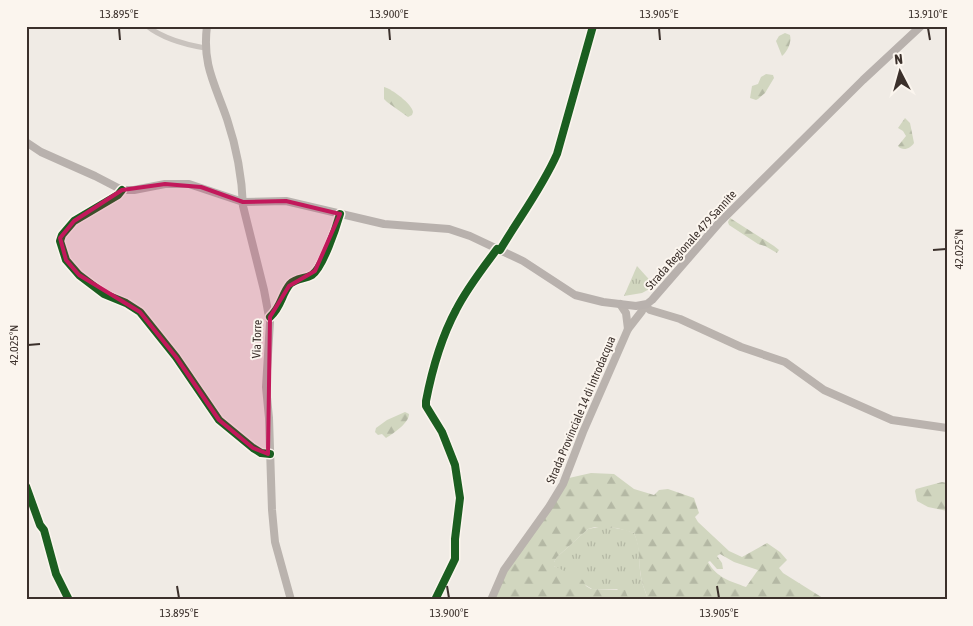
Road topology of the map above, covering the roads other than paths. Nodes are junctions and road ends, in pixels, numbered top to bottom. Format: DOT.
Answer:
graph roads {
  1 [pos="147,26"];
  2 [pos="207,26"];
  3 [pos="593,26"];
  4 [pos="921,26"];
  5 [pos="206,48"];
  6 [pos="26,142"];
  7 [pos="122,190"];
  8 [pos="243,202"];
  9 [pos="340,214"];
  10 [pos="499,249"];
  11 [pos="620,304"];
  12 [pos="644,305"];
  13 [pos="270,317"];
  14 [pos="628,330"];
  15 [pos="947,428"];
  16 [pos="270,454"];
  17 [pos="26,486"];
  18 [pos="69,600"];
  19 [pos="291,600"];
  20 [pos="435,600"];
  21 [pos="491,600"];
  1 -- 5 [label="street"];
  2 -- 5 [label="main road, Via Torre"];
  3 -- 10 [label="street"];
  4 -- 12 [label="main road, Strada Regionale 479 Sannite"];
  5 -- 8 [label="main road, Via Torre"];
  6 -- 7 [label="main road"];
  7 -- 8 [label="main road, Strada Regionale 479 Sannite"];
  7 -- 16 [label="street"];
  8 -- 9 [label="main road, Strada Regionale 479 Sannite"];
  8 -- 13 [label="main road, Via Torre"];
  9 -- 10 [label="main road, Strada Regionale 479 Sannite"];
  9 -- 13 [label="street"];
  10 -- 11 [label="main road, Strada Regionale 479 Sannite"];
  10 -- 20 [label="street"];
  11 -- 12 [label="main road, Strada Regionale 479 Sannite"];
  11 -- 14 [label="main road, Strada Provinciale 14 di Introdacqua"];
  12 -- 14 [label="main road, Strada Provinciale 14 di Introdacqua"];
  12 -- 15 [label="main road"];
  13 -- 16 [label="main road, Via Torre"];
  14 -- 21 [label="main road, Strada Provinciale 14 di Introdacqua"];
  16 -- 19 [label="main road, Via Torre"];
  17 -- 18 [label="street"];
}
